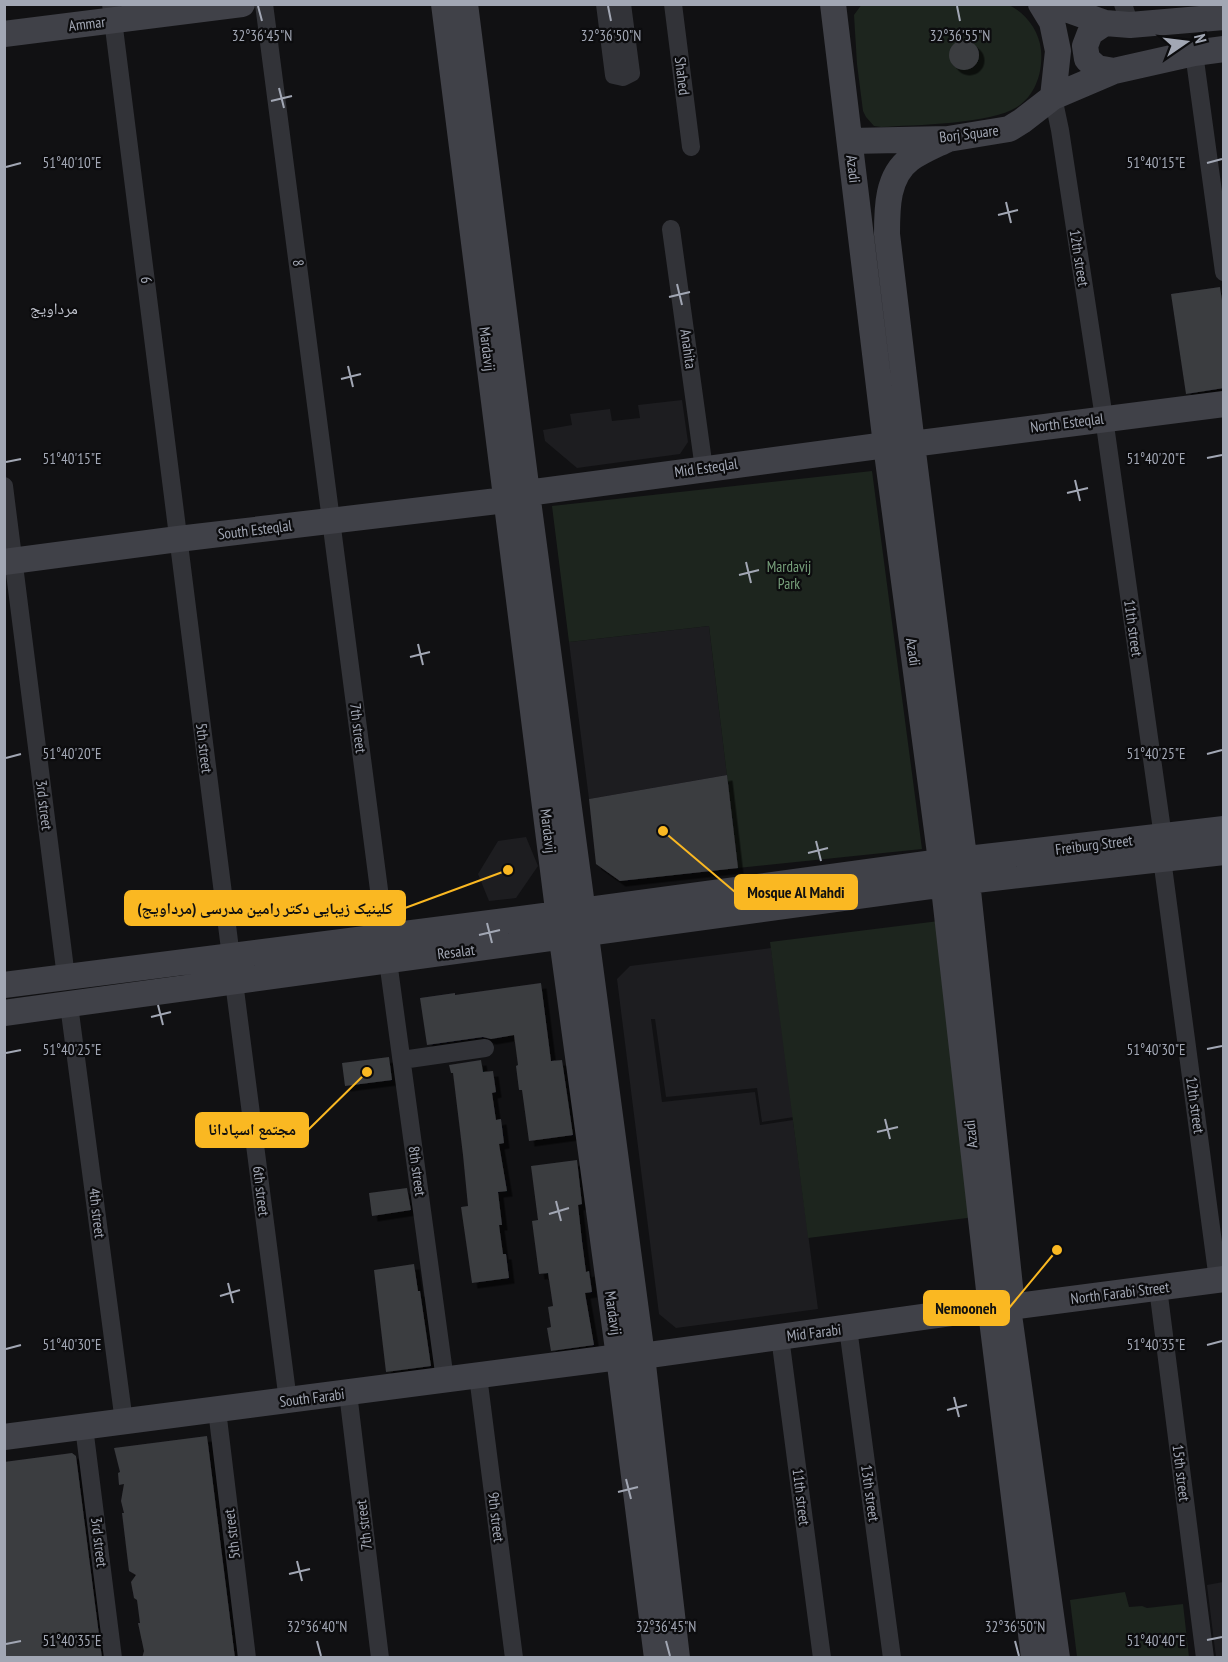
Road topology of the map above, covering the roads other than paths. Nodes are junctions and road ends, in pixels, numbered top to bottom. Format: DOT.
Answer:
graph roads {
  1 [pos="242,4"];
  2 [pos="264,4"];
  3 [pos="444,4"];
  4 [pos="465,4"];
  5 [pos="605,4"];
  6 [pos="622,4"];
  7 [pos="673,4"];
  8 [pos="833,4"];
  9 [pos="1041,4"];
  10 [pos="1052,4"];
  11 [pos="112,12"];
  12 [pos="1218,13"];
  13 [pos="1119,17"];
  14 [pos="4,34"];
  15 [pos="1224,49"];
  16 [pos="1194,52"];
  17 [pos="1114,71"];
  18 [pos="1053,97"];
  19 [pos="948,139"];
  20 [pos="850,141"];
  21 [pos="691,147"];
  22 [pos="671,229"];
  23 [pos="1224,272"];
  24 [pos="1224,404"];
  25 [pos="1104,418"];
  26 [pos="912,444"];
  27 [pos="886,445"];
  28 [pos="704,469"];
  29 [pos="4,486"];
  30 [pos="516,496"];
  31 [pos="331,521"];
  32 [pos="178,539"];
  33 [pos="9,561"];
  34 [pos="948,821"];
  35 [pos="1224,829"];
  36 [pos="1162,848"];
  37 [pos="1224,852"];
  38 [pos="995,856"];
  39 [pos="954,872"];
  40 [pos="1016,876"];
  41 [pos="907,878"];
  42 [pos="959,916"];
  43 [pos="572,924"];
  44 [pos="385,936"];
  45 [pos="231,957"];
  46 [pos="388,961"];
  47 [pos="66,977"];
  48 [pos="234,982"];
  49 [pos="4,985"];
  50 [pos="69,1005"];
  51 [pos="4,1013"];
  52 [pos="485,1048"];
  53 [pos="402,1059"];
  54 [pos="1221,1280"];
  55 [pos="1158,1288"];
  56 [pos="1001,1308"];
  57 [pos="848,1328"];
  58 [pos="780,1337"];
  59 [pos="630,1357"];
  60 [pos="478,1376"];
  61 [pos="445,1380"];
  62 [pos="348,1393"];
  63 [pos="288,1401"];
  64 [pos="218,1410"];
  65 [pos="124,1422"];
  66 [pos="84,1427"];
  67 [pos="4,1437"];
  68 [pos="114,1658"];
  69 [pos="247,1658"];
  70 [pos="380,1658"];
  71 [pos="514,1658"];
  72 [pos="657,1658"];
  73 [pos="677,1658"];
  74 [pos="822,1658"];
  75 [pos="892,1658"];
  76 [pos="1034,1658"];
  77 [pos="1057,1658"];
  78 [pos="1205,1658"];
  1 -- 11 [label="main road, Ammar"];
  2 -- 31 [label="street, 8"];
  3 -- 30 [label="main road, Mardavij"];
  4 -- 30 [label="main road, Mardavij"];
  5 -- 6 [label="street"];
  7 -- 21 [label="street, Shahed"];
  8 -- 20 [label="main road, Azadi"];
  9 -- 18 [label="main road"];
  10 -- 13 [label="main road"];
  11 -- 14 [label="main road, Ammar"];
  11 -- 32 [label="street, 6"];
  12 -- 13 [label="main road"];
  13 -- 17 [label="main road"];
  15 -- 16 [label="main road, Borj Square"];
  16 -- 17 [label="main road, Borj Square"];
  16 -- 23 [label="street"];
  17 -- 18 [label="main road, Borj Square"];
  18 -- 19 [label="main road, Borj Square"];
  18 -- 25 [label="street, 12th street"];
  19 -- 20 [label="main road, Borj Square"];
  19 -- 26 [label="main road, Azadi"];
  20 -- 27 [label="main road, Azadi"];
  22 -- 28 [label="street, Anahita"];
  24 -- 25 [label="main road, North Esteqlal"];
  25 -- 26 [label="main road, North Esteqlal"];
  25 -- 36 [label="street, 11th street"];
  26 -- 34 [label="main road, Azadi"];
  27 -- 28 [label="main road, Mid Esteqlal"];
  27 -- 34 [label="main road, Azadi"];
  28 -- 30 [label="main road, Mid Esteqlal"];
  29 -- 33 [label="street, 3rd street"];
  30 -- 31 [label="main road, South Esteqlal"];
  30 -- 43 [label="main road, Mardavij"];
  31 -- 32 [label="main road, South Esteqlal"];
  31 -- 44 [label="street, 7th street"];
  32 -- 33 [label="main road, South Esteqlal"];
  32 -- 45 [label="street, 5th street"];
  33 -- 47 [label="street, 3rd street"];
  34 -- 38 [label="main road"];
  34 -- 39 [label="main road, Azadi"];
  34 -- 41 [label="main road"];
  35 -- 36 [label="main road, Freiburg Street"];
  36 -- 37 [label="main road, Freiburg Street"];
  36 -- 38 [label="main road, Freiburg Street"];
  36 -- 40 [label="main road, Freiburg Street"];
  36 -- 54 [label="street, 12th street"];
  38 -- 39 [label="main road, Freiburg Street"];
  39 -- 40 [label="main road, Freiburg Street"];
  39 -- 41 [label="main road, Resalat"];
  39 -- 42 [label="main road, Azadi"];
  40 -- 42 [label="main road"];
  41 -- 42 [label="main road"];
  41 -- 43 [label="main road, Resalat"];
  42 -- 56 [label="main road, Azadi"];
  43 -- 44 [label="main road, Resalat"];
  43 -- 46 [label="main road, Resalat"];
  43 -- 59 [label="main road, Mardavij"];
  44 -- 45 [label="main road, Resalat"];
  45 -- 47 [label="main road, Resalat"];
  46 -- 48 [label="main road, Resalat"];
  46 -- 53 [label="street, 8th street"];
  47 -- 49 [label="main road, Resalat"];
  48 -- 50 [label="main road, Resalat"];
  48 -- 63 [label="street, 6th street"];
  50 -- 51 [label="main road, Resalat"];
  50 -- 65 [label="street, 4th street"];
  52 -- 53 [label="street"];
  53 -- 61 [label="street, 8th street"];
  54 -- 55 [label="main road, North Farabi Street"];
  55 -- 56 [label="main road, North Farabi Street"];
  55 -- 78 [label="street, 15th street"];
  56 -- 57 [label="main road, Mid Farabi"];
  56 -- 76 [label="main road, Azadi"];
  56 -- 77 [label="main road, Azadi"];
  57 -- 58 [label="main road, Mid Farabi"];
  57 -- 75 [label="street, 13th street"];
  58 -- 59 [label="main road, Mid Farabi"];
  58 -- 74 [label="street, 11th street"];
  59 -- 60 [label="main road, South Farabi"];
  59 -- 72 [label="main road, Mardavij"];
  59 -- 73 [label="main road, Mardavij"];
  60 -- 61 [label="main road, South Farabi"];
  60 -- 71 [label="street, 9th street"];
  61 -- 62 [label="main road, South Farabi"];
  62 -- 63 [label="main road, South Farabi"];
  62 -- 70 [label="street, 7th street"];
  63 -- 64 [label="main road, South Farabi"];
  64 -- 65 [label="main road, South Farabi"];
  64 -- 69 [label="street, 5th street"];
  65 -- 66 [label="main road, South Farabi"];
  66 -- 67 [label="main road, South Farabi"];
  66 -- 68 [label="street, 3rd street"];
}
